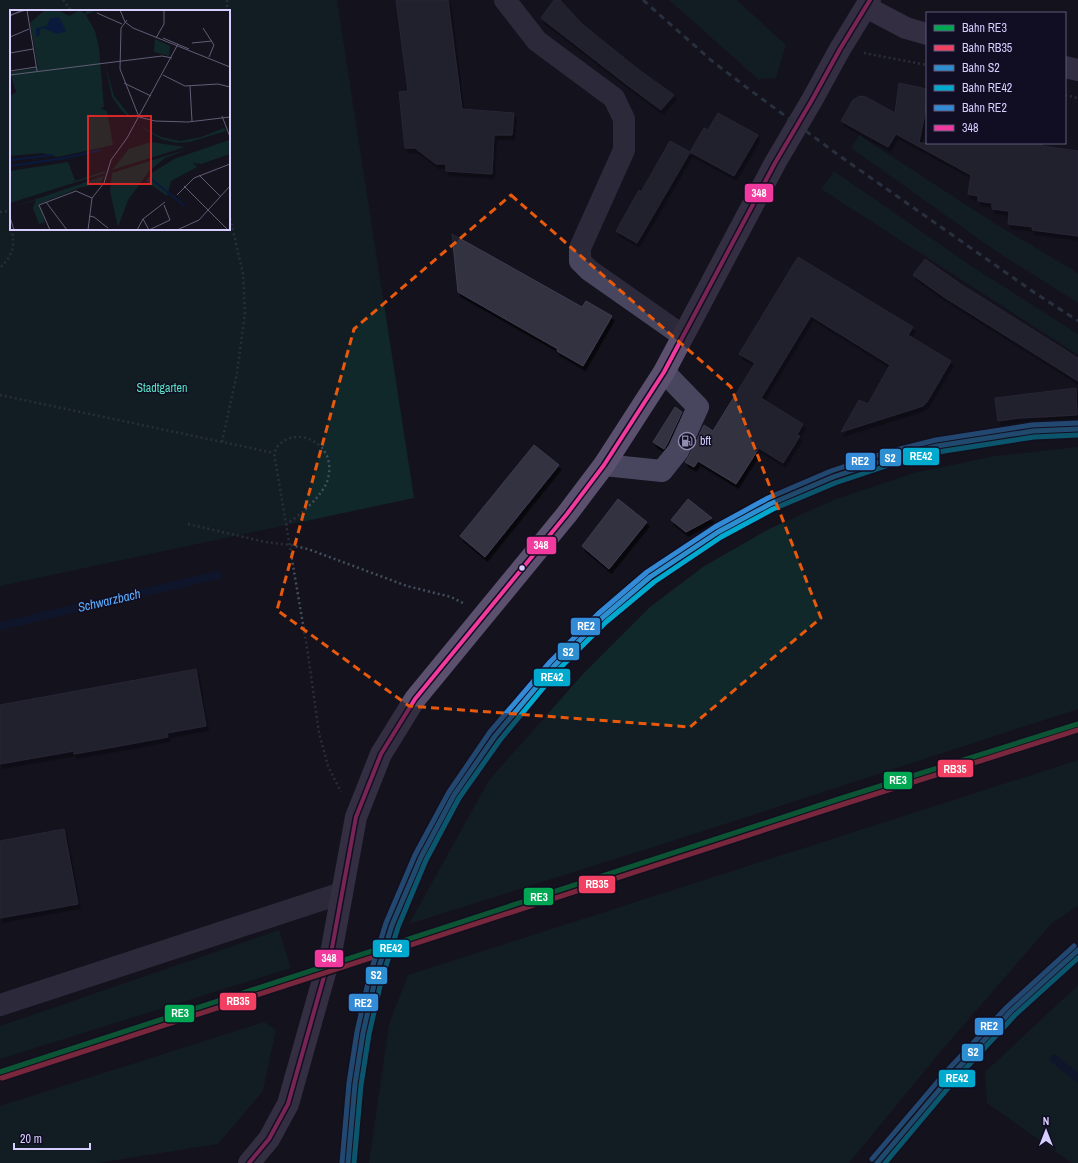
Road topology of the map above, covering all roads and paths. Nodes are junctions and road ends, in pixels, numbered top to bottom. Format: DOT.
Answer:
graph roads {
  1 [pos="63,0"];
  2 [pos="505,0"];
  3 [pos="866,2"];
  4 [pos="70,10"];
  5 [pos="926,34"];
  6 [pos="840,49"];
  7 [pos="926,65"];
  8 [pos="1066,67"];
  9 [pos="1078,70"];
  10 [pos="1066,94"];
  11 [pos="1078,98"];
  12 [pos="10,211"];
  13 [pos="0,212"];
  14 [pos="230,217"];
  15 [pos="12,230"];
  16 [pos="2,267"];
  17 [pos="683,336"];
  18 [pos="664,372"];
  19 [pos="0,395"];
  20 [pos="222,442"];
  21 [pos="274,453"];
  22 [pos="604,465"];
  23 [pos="188,524"];
  24 [pos="286,525"];
  25 [pos="290,545"];
  26 [pos="485,613"];
  27 [pos="356,817"];
  28 [pos="342,893"];
  29 [pos="0,1005"];
  30 [pos="249,1163"];
  1 -- 4 [label="path"];
  2 -- 17 [label="lane"];
  3 -- 5 [label="main road"];
  3 -- 6 [label="main road"];
  6 -- 7 [label="path"];
  6 -- 17 [label="main road"];
  8 -- 9 [label="main road"];
  10 -- 11 [label="path"];
  12 -- 13 [label="path"];
  14 -- 20 [label="path"];
  15 -- 16 [label="path"];
  17 -- 18 [label="main road"];
  18 -- 22 [label="main road"];
  18 -- 22 [label="lane"];
  19 -- 20 [label="path"];
  20 -- 21 [label="path"];
  21 -- 24 [label="path"];
  21 -- 24 [label="path"];
  22 -- 26 [label="main road"];
  23 -- 25 [label="path"];
  24 -- 25 [label="path"];
  25 -- 26 [label="path"];
  25 -- 27 [label="path"];
  26 -- 27 [label="main road"];
  27 -- 28 [label="main road"];
  28 -- 29 [label="lane"];
  28 -- 30 [label="main road"];
}
